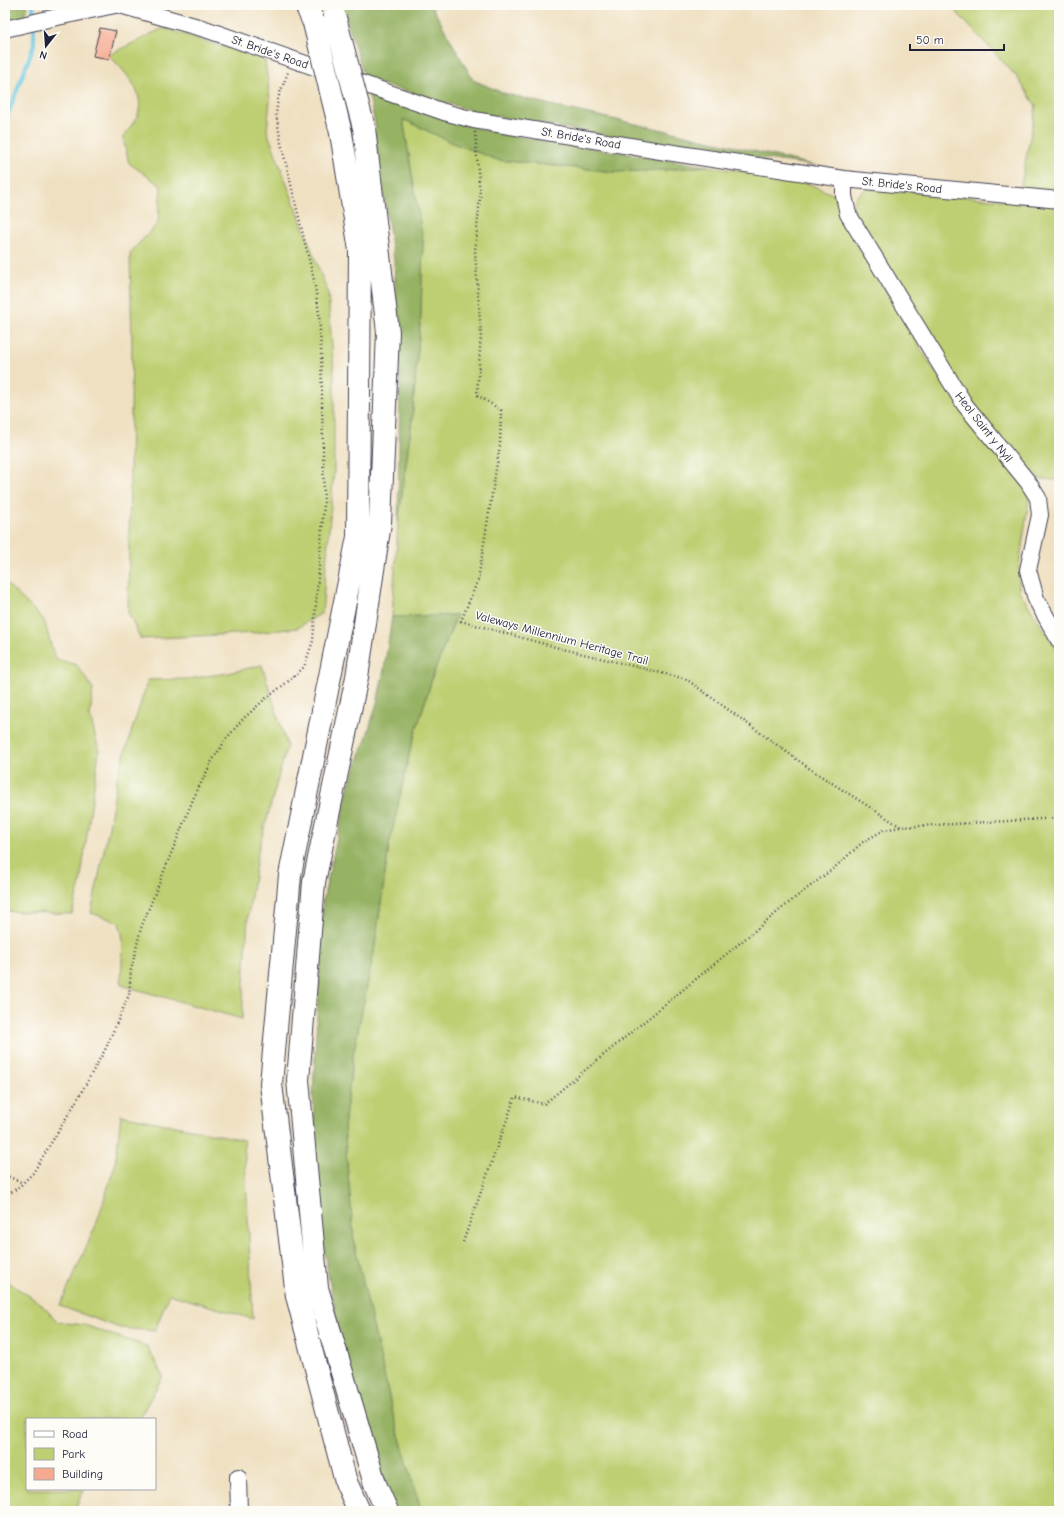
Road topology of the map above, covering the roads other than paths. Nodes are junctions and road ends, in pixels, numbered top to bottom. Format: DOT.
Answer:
graph roads {
  1 [pos="115,5"];
  2 [pos="120,5"];
  3 [pos="333,12"];
  4 [pos="310,14"];
  5 [pos="5,29"];
  6 [pos="844,179"];
  7 [pos="1059,200"];
  8 [pos="1059,640"];
  9 [pos="238,1477"];
  10 [pos="239,1511"];
  11 [pos="359,1511"];
  12 [pos="387,1511"];
  1 -- 5 [label="street"];
  2 -- 6 [label="street, St. Bride's Road"];
  3 -- 12 [label="highway, bridge"];
  4 -- 11 [label="highway, bridge"];
  6 -- 7 [label="street, St. Bride's Road"];
  6 -- 8 [label="street, Heol Saint y Nyll"];
  9 -- 10 [label="street"];
}
